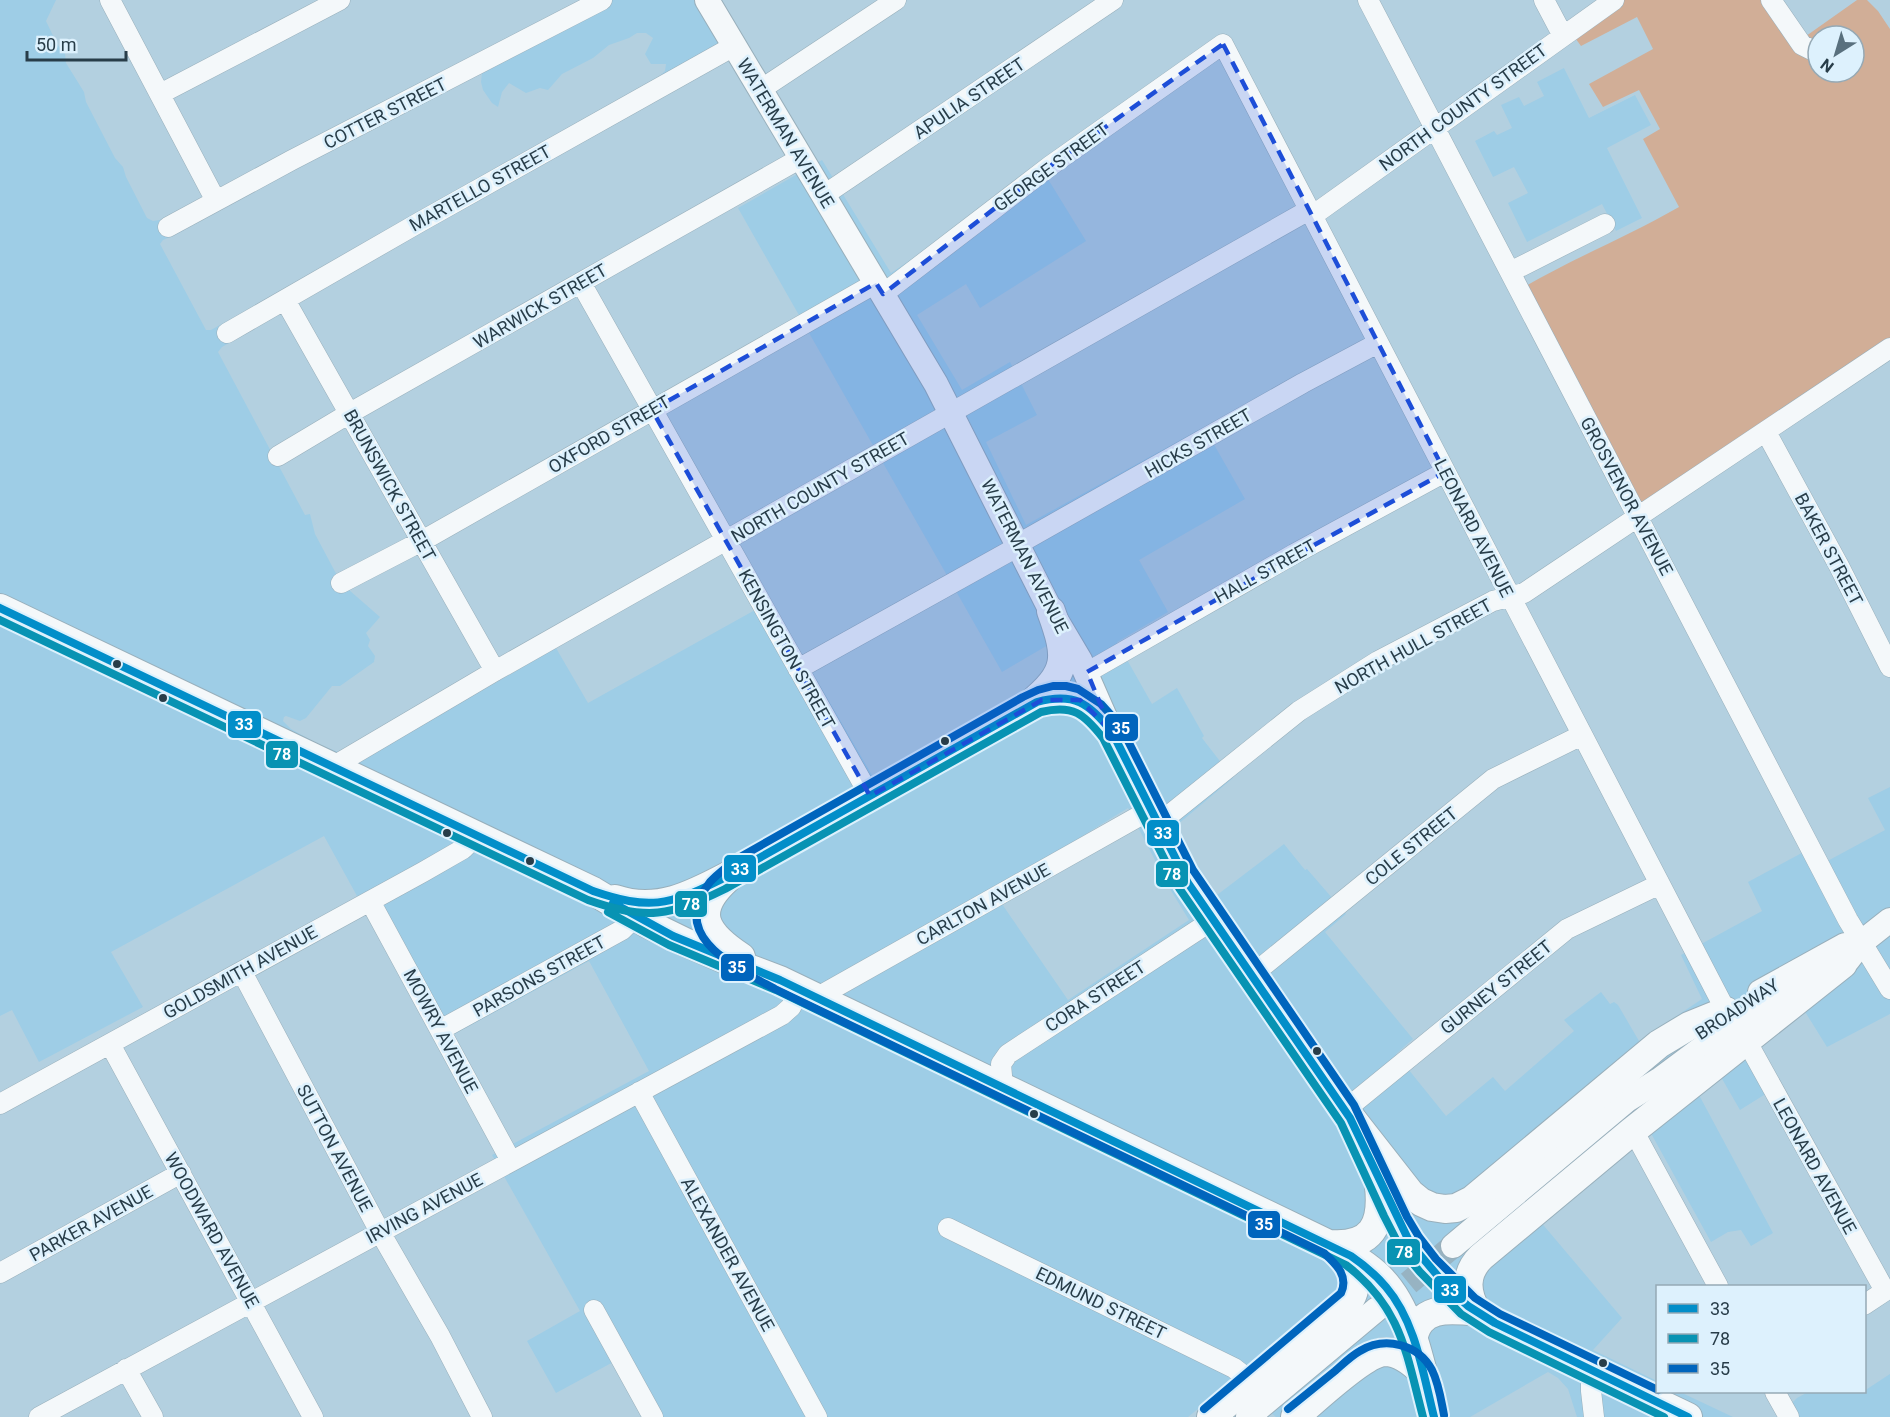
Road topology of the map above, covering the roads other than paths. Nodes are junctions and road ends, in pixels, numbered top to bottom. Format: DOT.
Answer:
graph roads {
  1 [pos="110,0"];
  2 [pos="340,0"];
  3 [pos="602,0"];
  4 [pos="707,0"];
  5 [pos="896,0"];
  6 [pos="1113,0"];
  7 [pos="1368,0"];
  8 [pos="1544,0"];
  9 [pos="1614,0"];
  10 [pos="1771,0"];
  11 [pos="1563,36"];
  12 [pos="1223,45"];
  13 [pos="734,46"];
  14 [pos="1806,47"];
  15 [pos="760,90"];
  16 [pos="160,94"];
  17 [pos="1435,127"];
  18 [pos="801,158"];
  19 [pos="824,195"];
  20 [pos="216,201"];
  21 [pos="1310,213"];
  22 [pos="1605,224"];
  23 [pos="168,227"];
  24 [pos="1510,272"];
  25 [pos="581,283"];
  26 [pos="880,289"];
  27 [pos="285,300"];
  28 [pos="227,333"];
  29 [pos="1378,343"];
  30 [pos="1889,350"];
  31 [pos="652,410"];
  32 [pos="951,412"];
  33 [pos="350,413"];
  34 [pos="1766,432"];
  35 [pos="278,456"];
  36 [pos="1445,472"];
  37 [pos="1638,516"];
  38 [pos="726,540"];
  39 [pos="422,541"];
  40 [pos="1018,545"];
  41 [pos="341,583"];
  42 [pos="1510,596"];
  43 [pos="0,608"];
  44 [pos="1051,611"];
  45 [pos="1890,667"];
  46 [pos="798,669"];
  47 [pos="495,670"];
  48 [pos="1086,673"];
  49 [pos="1028,706"];
  50 [pos="1112,732"];
  51 [pos="1582,735"];
  52 [pos="332,766"];
  53 [pos="870,796"];
  54 [pos="1154,817"];
  55 [pos="476,836"];
  56 [pos="741,868"];
  57 [pos="1660,884"];
  58 [pos="593,891"];
  59 [pos="370,901"];
  60 [pos="635,917"];
  61 [pos="1213,920"];
  62 [pos="1890,920"];
  63 [pos="1862,942"];
  64 [pos="1843,964"];
  65 [pos="242,972"];
  66 [pos="1252,975"];
  67 [pos="798,989"];
  68 [pos="1890,989"];
  69 [pos="1726,1011"];
  70 [pos="440,1030"];
  71 [pos="1746,1040"];
  72 [pos="110,1044"];
  73 [pos="1003,1087"];
  74 [pos="639,1092"];
  75 [pos="1627,1100"];
  76 [pos="0,1104"];
  77 [pos="1345,1110"];
  78 [pos="1631,1132"];
  79 [pos="511,1161"];
  80 [pos="181,1173"];
  81 [pos="1377,1175"];
  82 [pos="948,1228"];
  83 [pos="380,1232"];
  84 [pos="1330,1244"];
  85 [pos="1453,1246"];
  86 [pos="0,1273"];
  87 [pos="1717,1285"];
  88 [pos="251,1302"];
  89 [pos="1866,1304"];
  90 [pos="594,1310"];
  91 [pos="1377,1310"];
  92 [pos="1477,1312"];
  93 [pos="1413,1342"];
  94 [pos="126,1370"];
  95 [pos="1591,1371"];
  96 [pos="1422,1372"];
  97 [pos="1252,1382"];
  98 [pos="39,1417"];
  99 [pos="153,1417"];
  100 [pos="313,1417"];
  101 [pos="482,1417"];
  102 [pos="653,1417"];
  103 [pos="817,1417"];
  104 [pos="1211,1417"];
  105 [pos="1248,1417"];
  106 [pos="1295,1417"];
  107 [pos="1434,1417"];
  108 [pos="1594,1417"];
  109 [pos="1688,1417"];
  1 -- 16 [label="street"];
  2 -- 16 [label="street"];
  3 -- 20 [label="street, COTTER STREET"];
  4 -- 13 [label="main road, WATERMAN AVENUE"];
  5 -- 15 [label="street"];
  6 -- 19 [label="street, APULIA STREET"];
  7 -- 17 [label="street, GROSVENOR AVENUE"];
  8 -- 11 [label="street"];
  9 -- 11 [label="street, NORTH COUNTY STREET"];
  10 -- 14 [label="street"];
  11 -- 17 [label="street, NORTH COUNTY STREET"];
  12 -- 21 [label="street, LEONARD AVENUE"];
  12 -- 26 [label="street, GEORGE STREET"];
  13 -- 15 [label="main road, WATERMAN AVENUE"];
  13 -- 27 [label="street, MARTELLO STREET"];
  15 -- 18 [label="main road, WATERMAN AVENUE"];
  16 -- 20 [label="street"];
  17 -- 21 [label="street, NORTH COUNTY STREET"];
  17 -- 24 [label="street, GROSVENOR AVENUE"];
  18 -- 19 [label="main road, WATERMAN AVENUE"];
  18 -- 25 [label="street, WARWICK STREET"];
  19 -- 26 [label="main road, WATERMAN AVENUE"];
  20 -- 23 [label="street, COTTER STREET"];
  21 -- 29 [label="street, LEONARD AVENUE"];
  21 -- 32 [label="street, NORTH COUNTY STREET"];
  22 -- 24 [label="street"];
  24 -- 37 [label="street, GROSVENOR AVENUE"];
  25 -- 31 [label="street, KENSINGTON STREET"];
  25 -- 33 [label="street, WARWICK STREET"];
  26 -- 31 [label="street, OXFORD STREET"];
  26 -- 32 [label="main road, WATERMAN AVENUE"];
  27 -- 28 [label="street, MARTELLO STREET"];
  27 -- 33 [label="street, BRUNSWICK STREET"];
  29 -- 36 [label="street, LEONARD AVENUE"];
  29 -- 40 [label="street, HICKS STREET"];
  30 -- 34 [label="street, NORTH HULL STREET"];
  31 -- 38 [label="street, KENSINGTON STREET"];
  31 -- 39 [label="street, OXFORD STREET"];
  32 -- 38 [label="street, NORTH COUNTY STREET"];
  32 -- 40 [label="main road, WATERMAN AVENUE"];
  33 -- 35 [label="street, WARWICK STREET"];
  33 -- 39 [label="street, BRUNSWICK STREET"];
  34 -- 37 [label="street, NORTH HULL STREET"];
  34 -- 45 [label="street, BAKER STREET"];
  36 -- 42 [label="street, LEONARD AVENUE"];
  36 -- 48 [label="street, HALL STREET"];
  37 -- 42 [label="street, NORTH HULL STREET"];
  37 -- 63 [label="street, GROSVENOR AVENUE"];
  38 -- 46 [label="street, KENSINGTON STREET"];
  38 -- 47 [label="street, NORTH COUNTY STREET"];
  39 -- 41 [label="street, OXFORD STREET"];
  39 -- 47 [label="street, BRUNSWICK STREET"];
  40 -- 44 [label="main road, WATERMAN AVENUE"];
  40 -- 46 [label="street, HICKS STREET"];
  42 -- 51 [label="street, LEONARD AVENUE"];
  42 -- 54 [label="street, NORTH HULL STREET"];
  43 -- 52 [label="highway"];
  44 -- 48 [label="main road, WATERMAN AVENUE"];
  44 -- 49 [label="highway"];
  46 -- 53 [label="street, KENSINGTON STREET"];
  47 -- 52 [label="street, NORTH COUNTY STREET"];
  48 -- 50 [label="main road, WATERMAN AVENUE"];
  49 -- 50 [label="highway"];
  49 -- 53 [label="highway"];
  50 -- 54 [label="highway, WATERMAN AVENUE"];
  51 -- 57 [label="street, LEONARD AVENUE"];
  51 -- 66 [label="street, COLE STREET"];
  52 -- 55 [label="highway"];
  53 -- 56 [label="highway"];
  54 -- 61 [label="highway, WATERMAN AVENUE"];
  54 -- 67 [label="street, CARLTON AVENUE"];
  55 -- 58 [label="highway"];
  55 -- 59 [label="street, GOLDSMITH AVENUE"];
  56 -- 58 [label="highway"];
  56 -- 67 [label="highway"];
  57 -- 69 [label="street, LEONARD AVENUE"];
  57 -- 77 [label="street, GURNEY STREET"];
  58 -- 60 [label="highway"];
  59 -- 65 [label="street, GOLDSMITH AVENUE"];
  59 -- 70 [label="street, MOWRY AVENUE"];
  60 -- 67 [label="highway"];
  60 -- 70 [label="street, PARSONS STREET"];
  61 -- 66 [label="highway, WATERMAN AVENUE"];
  61 -- 73 [label="street, CORA STREET"];
  62 -- 63 [label="main road, BROADWAY"];
  63 -- 64 [label="main road, BROADWAY"];
  63 -- 68 [label="street, GROSVENOR AVENUE"];
  63 -- 69 [label="main road, BROADWAY"];
  64 -- 71 [label="highway"];
  64 -- 75 [label="main road, BROADWAY"];
  65 -- 72 [label="street, GOLDSMITH AVENUE"];
  65 -- 83 [label="street, SUTTON AVENUE"];
  66 -- 77 [label="highway, WATERMAN AVENUE"];
  67 -- 73 [label="highway"];
  67 -- 74 [label="street, IRVING AVENUE"];
  69 -- 75 [label="main road, BROADWAY"];
  69 -- 77 [label="highway"];
  70 -- 79 [label="street, MOWRY AVENUE"];
  71 -- 78 [label="highway"];
  71 -- 89 [label="street, LEONARD AVENUE"];
  72 -- 76 [label="street, GOLDSMITH AVENUE"];
  72 -- 80 [label="street, WOODWARD AVENUE"];
  73 -- 84 [label="highway"];
  74 -- 79 [label="street, IRVING AVENUE"];
  74 -- 103 [label="street, ALEXANDER AVENUE"];
  75 -- 85 [label="main road, BROADWAY"];
  77 -- 81 [label="highway"];
  78 -- 87 [label="street"];
  78 -- 92 [label="highway"];
  79 -- 83 [label="street, IRVING AVENUE"];
  80 -- 86 [label="street, PARKER AVENUE"];
  80 -- 88 [label="street, WOODWARD AVENUE"];
  81 -- 84 [label="highway"];
  81 -- 92 [label="highway"];
  82 -- 97 [label="street, EDMUND STREET"];
  83 -- 88 [label="street, IRVING AVENUE"];
  83 -- 101 [label="street, SUTTON AVENUE"];
  84 -- 93 [label="highway"];
  84 -- 97 [label="highway"];
  88 -- 94 [label="street, IRVING AVENUE"];
  88 -- 100 [label="street, WOODWARD AVENUE"];
  90 -- 102 [label="street"];
  91 -- 105 [label="main road"];
  92 -- 93 [label="highway"];
  92 -- 95 [label="highway"];
  93 -- 96 [label="highway"];
  94 -- 98 [label="street, IRVING AVENUE"];
  94 -- 99 [label="street"];
  95 -- 108 [label="street"];
  95 -- 109 [label="highway"];
  96 -- 106 [label="highway"];
  96 -- 107 [label="highway"];
  97 -- 104 [label="highway"];
}
